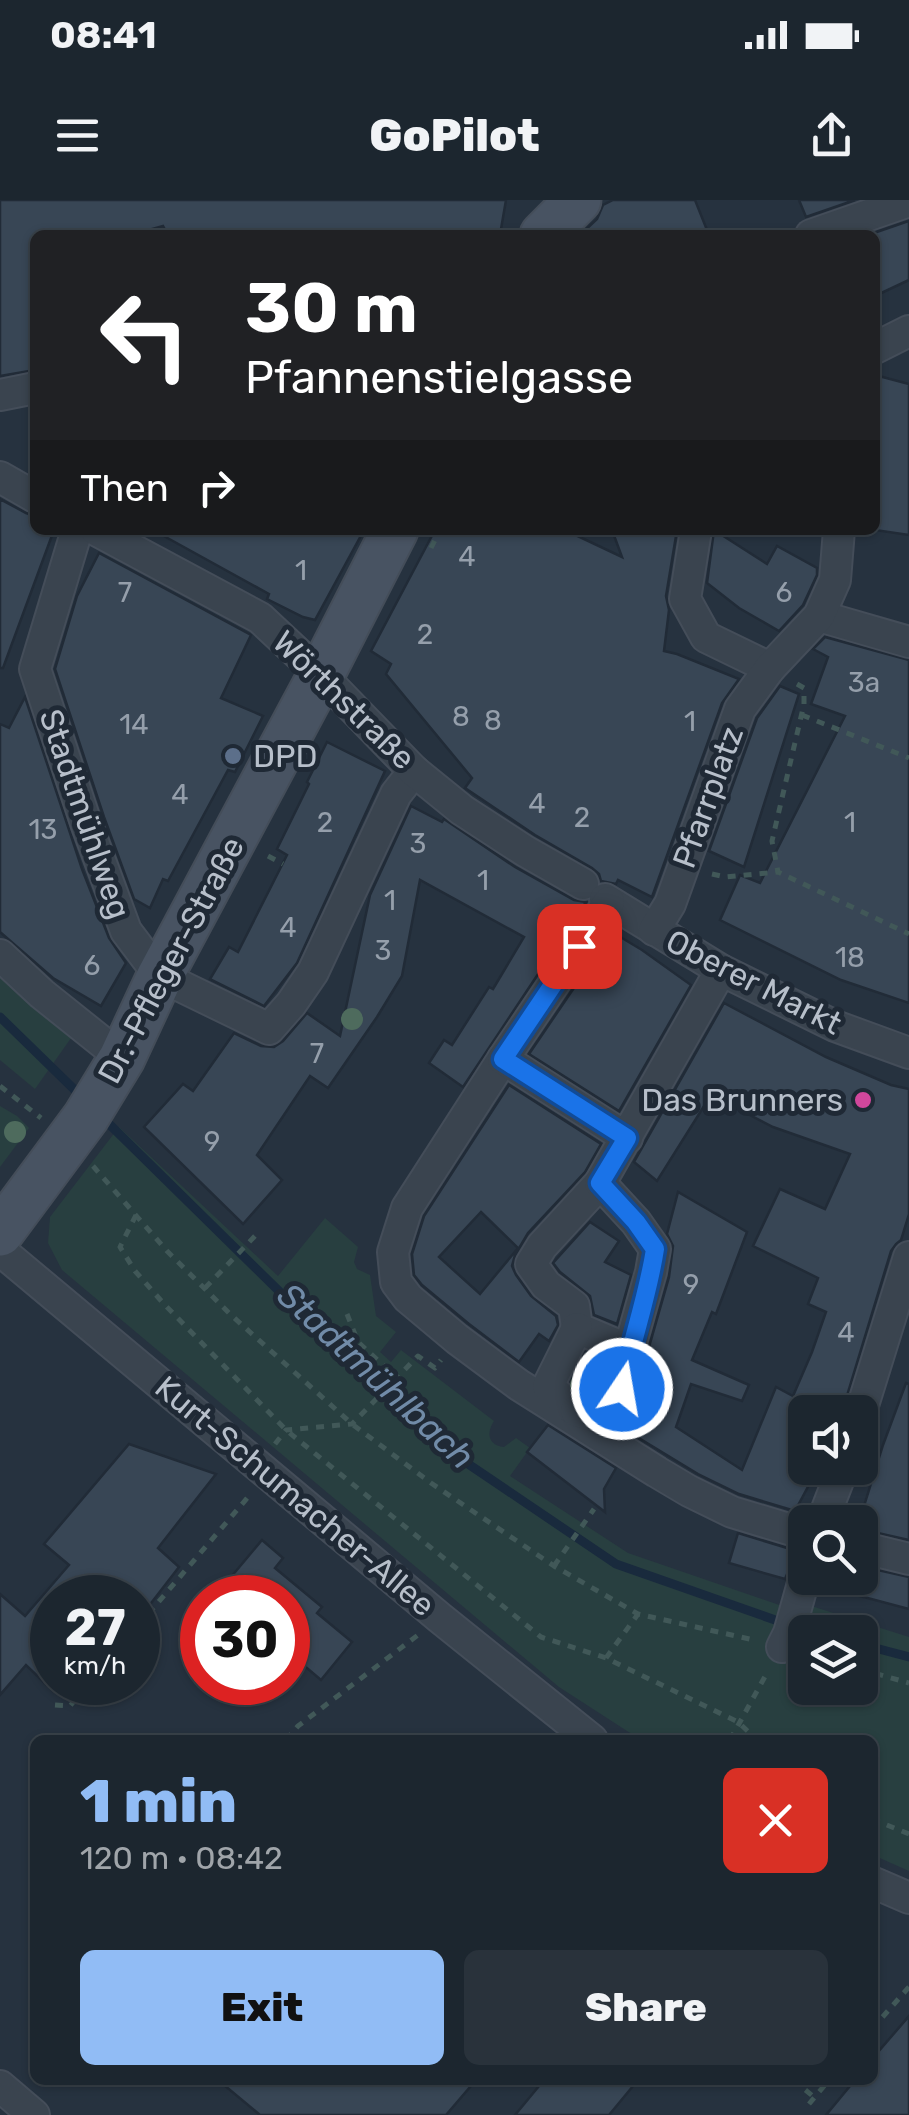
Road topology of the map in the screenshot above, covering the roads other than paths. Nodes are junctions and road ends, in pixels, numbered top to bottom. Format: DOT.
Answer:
graph roads {
  1 [pos="534,200"];
  2 [pos="578,200"];
  3 [pos="909,201"];
  4 [pos="528,230"];
  5 [pos="548,230"];
  6 [pos="825,230"];
  7 [pos="909,331"];
  8 [pos="880,346"];
  9 [pos="30,389"];
  10 [pos="0,395"];
  11 [pos="0,478"];
  12 [pos="30,494"];
  13 [pos="75,535"];
  14 [pos="105,535"];
  15 [pos="392,535"];
  16 [pos="695,535"];
  17 [pos="839,535"];
  18 [pos="819,616"];
  19 [pos="909,642"];
  20 [pos="770,668"];
  21 [pos="321,674"];
  22 [pos="414,770"];
  23 [pos="599,900"];
  24 [pos="654,930"];
  25 [pos="0,956"];
  26 [pos="160,976"];
  27 [pos="714,982"];
  28 [pos="909,1053"];
  29 [pos="503,1059"];
  30 [pos="95,1102"];
  31 [pos="627,1138"];
  32 [pos="600,1183"];
  33 [pos="0,1234"];
  34 [pos="0,1250"];
  35 [pos="909,1257"];
  36 [pos="577,1328"];
  37 [pos="630,1350"];
  38 [pos="866,1395"];
  39 [pos="573,1414"];
  40 [pos="788,1529"];
  41 [pos="878,1552"];
  42 [pos="909,1559"];
  43 [pos="586,1735"];
  44 [pos="878,1885"];
  45 [pos="909,1898"];
  46 [pos="3,2094"];
  47 [pos="34,2115"];
  1 -- 4 [label="street"];
  2 -- 5 [label="street"];
  3 -- 6 [label="street"];
  7 -- 8 [label="street"];
  9 -- 10 [label="street"];
  11 -- 12 [label="street"];
  13 -- 26 [label="street, Stadtmühlweg"];
  14 -- 21 [label="street, Wörthstraße"];
  15 -- 21 [label="street, Dr.-Pfleger-Straße"];
  16 -- 20 [label="street"];
  17 -- 18 [label="street, Pfarrplatz"];
  18 -- 19 [label="street"];
  18 -- 20 [label="street, Pfarrplatz"];
  20 -- 24 [label="street, Pfarrplatz"];
  21 -- 22 [label="street, Wörthstraße"];
  21 -- 26 [label="street, Dr.-Pfleger-Straße"];
  22 -- 23 [label="street, Wörthstraße"];
  22 -- 26 [label="street, Stadtmühlweg"];
  23 -- 24 [label="street, Oberer Markt"];
  23 -- 29 [label="street"];
  24 -- 27 [label="street, Oberer Markt"];
  25 -- 30 [label="street"];
  26 -- 30 [label="street, Dr.-Pfleger-Straße"];
  27 -- 28 [label="street, Oberer Markt"];
  27 -- 31 [label="street"];
  29 -- 31 [label="street"];
  29 -- 39 [label="street"];
  30 -- 33 [label="street, Dr.-Pfleger-Straße"];
  31 -- 32 [label="street"];
  32 -- 36 [label="street"];
  32 -- 37 [label="street"];
  34 -- 43 [label="street, Kurt-Schumacher-Allee"];
  35 -- 38 [label="street"];
  36 -- 37 [label="street"];
  36 -- 39 [label="street"];
  37 -- 39 [label="street"];
  39 -- 40 [label="street"];
  41 -- 42 [label="street"];
  44 -- 45 [label="street"];
  46 -- 47 [label="street"];
}
